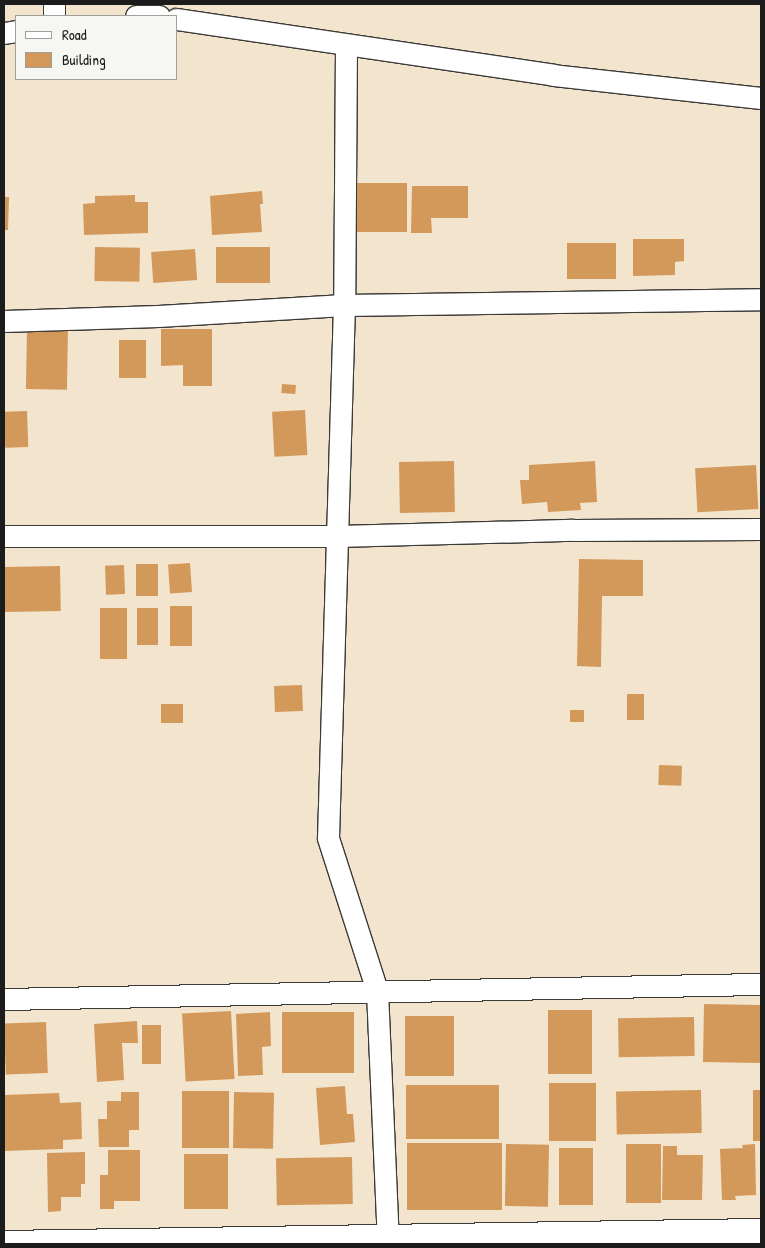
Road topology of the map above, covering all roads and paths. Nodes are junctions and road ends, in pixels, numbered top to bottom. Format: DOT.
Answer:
graph roads {
  1 [pos="178,19"];
  2 [pos="346,46"];
  3 [pos="761,93"];
  4 [pos="761,299"];
  5 [pos="344,305"];
  6 [pos="4,321"];
  7 [pos="761,528"];
  8 [pos="4,536"];
  9 [pos="337,536"];
  10 [pos="761,984"];
  11 [pos="377,991"];
  12 [pos="4,999"];
  13 [pos="761,1232"];
  14 [pos="388,1238"];
  15 [pos="4,1244"];
  1 -- 2 [label="street"];
  2 -- 3 [label="street"];
  2 -- 5 [label="street"];
  4 -- 5 [label="street"];
  5 -- 6 [label="street"];
  5 -- 9 [label="street"];
  7 -- 9 [label="street"];
  8 -- 9 [label="street"];
  9 -- 11 [label="street"];
  10 -- 11 [label="street"];
  11 -- 12 [label="street"];
  11 -- 14 [label="street"];
  13 -- 14 [label="street"];
  14 -- 15 [label="street"];
}
